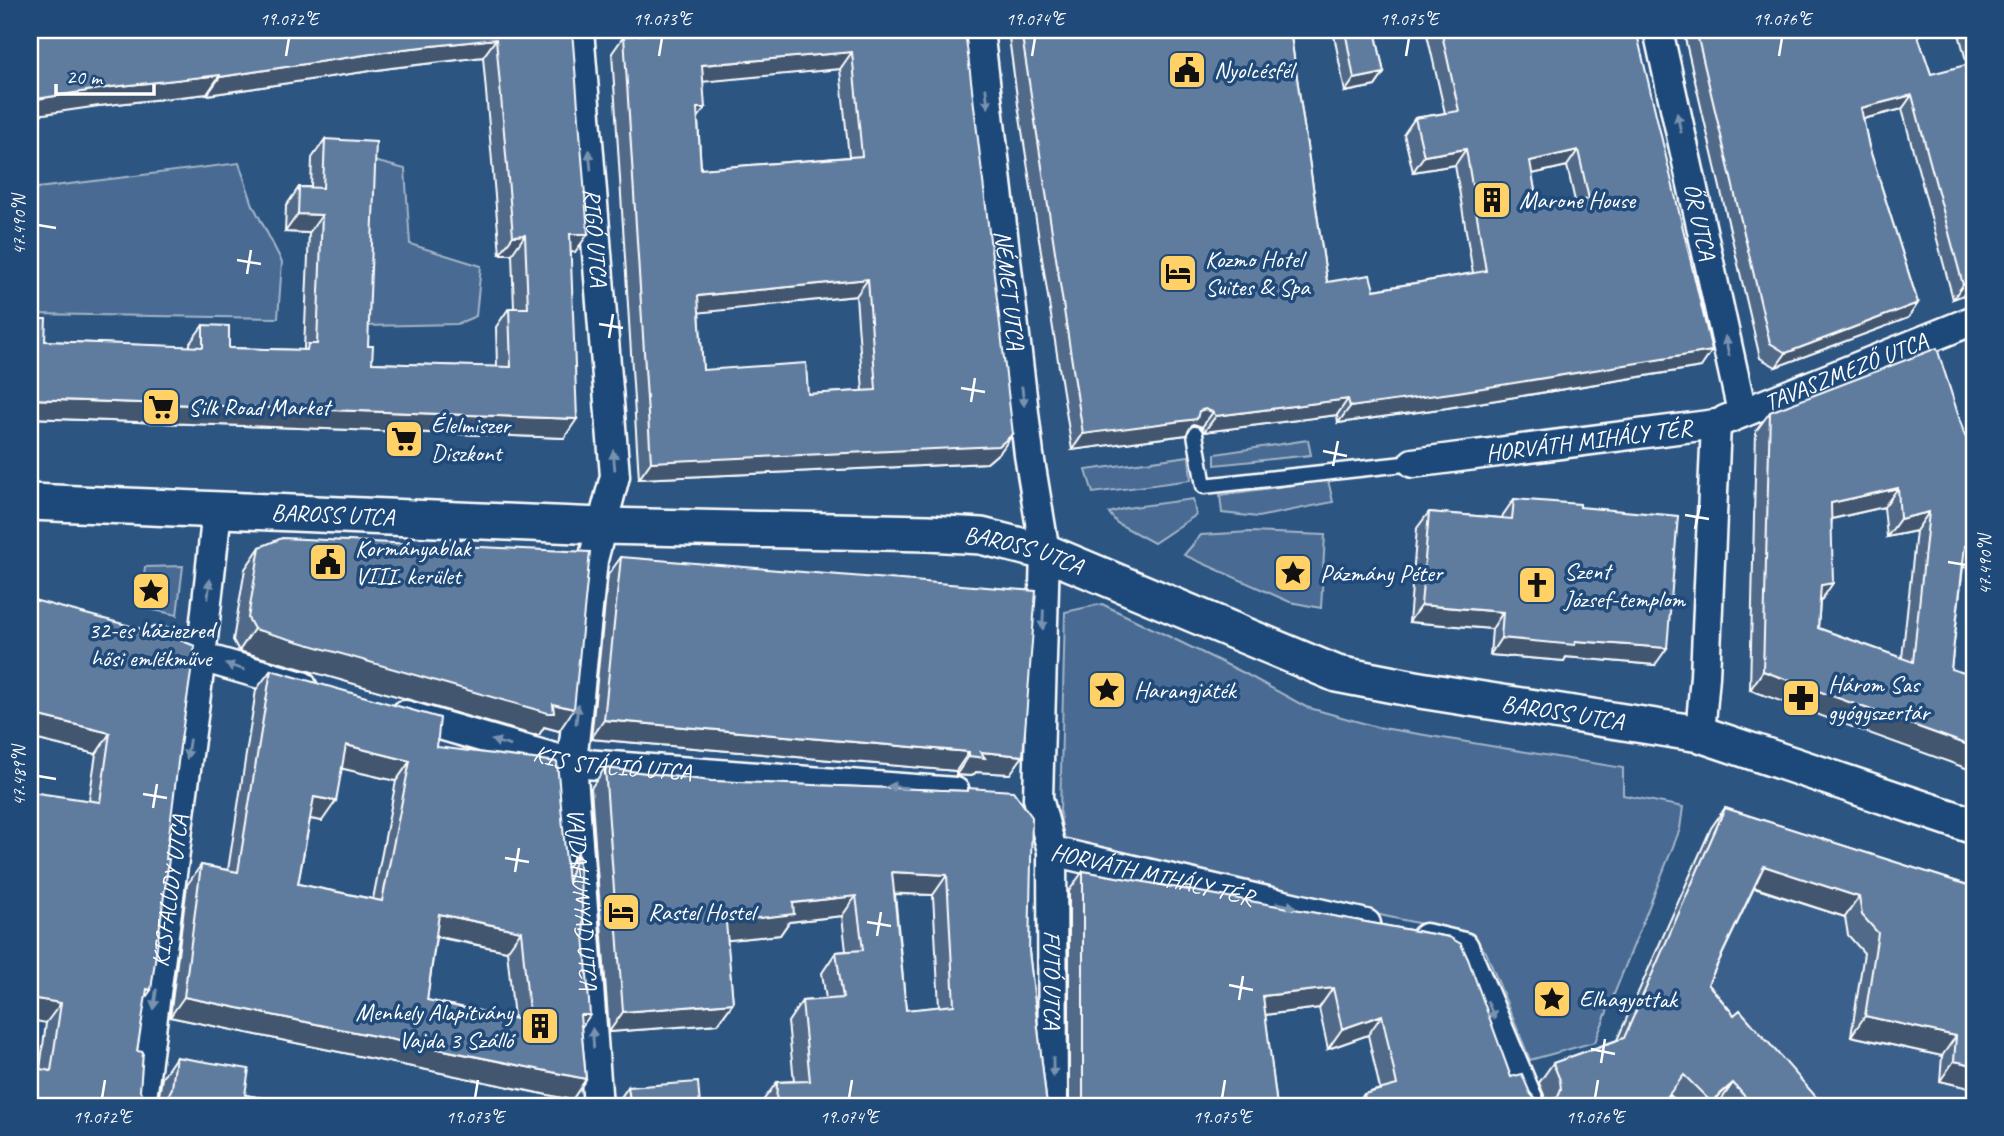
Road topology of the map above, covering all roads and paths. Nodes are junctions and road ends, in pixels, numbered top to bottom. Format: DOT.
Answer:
graph roads {
  1 [pos="579,30"];
  2 [pos="979,30"];
  3 [pos="1658,30"];
  4 [pos="1974,320"];
  5 [pos="1742,412"];
  6 [pos="1716,424"];
  7 [pos="1195,434"];
  8 [pos="1413,463"];
  9 [pos="30,502"];
  10 [pos="218,510"];
  11 [pos="602,526"];
  12 [pos="1045,552"];
  13 [pos="131,633"];
  14 [pos="201,657"];
  15 [pos="333,695"];
  16 [pos="386,710"];
  17 [pos="1699,734"];
  18 [pos="572,763"];
  19 [pos="1011,796"];
  20 [pos="1974,826"];
  21 [pos="1052,851"];
  22 [pos="141,1106"];
  23 [pos="598,1106"];
  24 [pos="1054,1106"];
  25 [pos="1531,1106"];
  11 -- 1 [label="street, RIGÓ UTCA, one-way"];
  2 -- 12 [label="street, NÉMET UTCA, one-way"];
  5 -- 3 [label="street, ŐR UTCA, one-way"];
  4 -- 5 [label="street, TAVASZMEZŐ UTCA"];
  5 -- 6 [label="street, TAVASZMEZŐ UTCA"];
  6 -- 8 [label="street, HORVÁTH MIHÁLY TÉR"];
  6 -- 17 [label="street, HORVÁTH MIHÁLY TÉR"];
  7 -- 8 [label="lane, HORVÁTH MIHÁLY TÉR"];
  9 -- 10 [label="street, BAROSS UTCA"];
  10 -- 11 [label="street, BAROSS UTCA"];
  14 -- 10 [label="street, KISFALUDY UTCA, one-way"];
  11 -- 12 [label="street, BAROSS UTCA"];
  18 -- 11 [label="street, VAJDAHUNYAD UTCA, one-way"];
  12 -- 17 [label="street, BAROSS UTCA"];
  12 -- 19 [label="street, HORVÁTH MIHÁLY TÉR, one-way"];
  13 -- 14 [label="street"];
  15 -- 14 [label="street, one-way"];
  14 -- 22 [label="street, KISFALUDY UTCA, one-way"];
  18 -- 16 [label="street, KIS STÁCIÓ UTCA, one-way"];
  17 -- 20 [label="street, BAROSS UTCA"];
  19 -- 18 [label="street, KIS STÁCIÓ UTCA, one-way"];
  23 -- 18 [label="street, VAJDAHUNYAD UTCA, one-way"];
  19 -- 21 [label="street, HORVÁTH MIHÁLY TÉR"];
  21 -- 24 [label="street, FUTÓ UTCA, one-way"];
  21 -- 25 [label="street, HORVÁTH MIHÁLY TÉR, one-way"];
}
